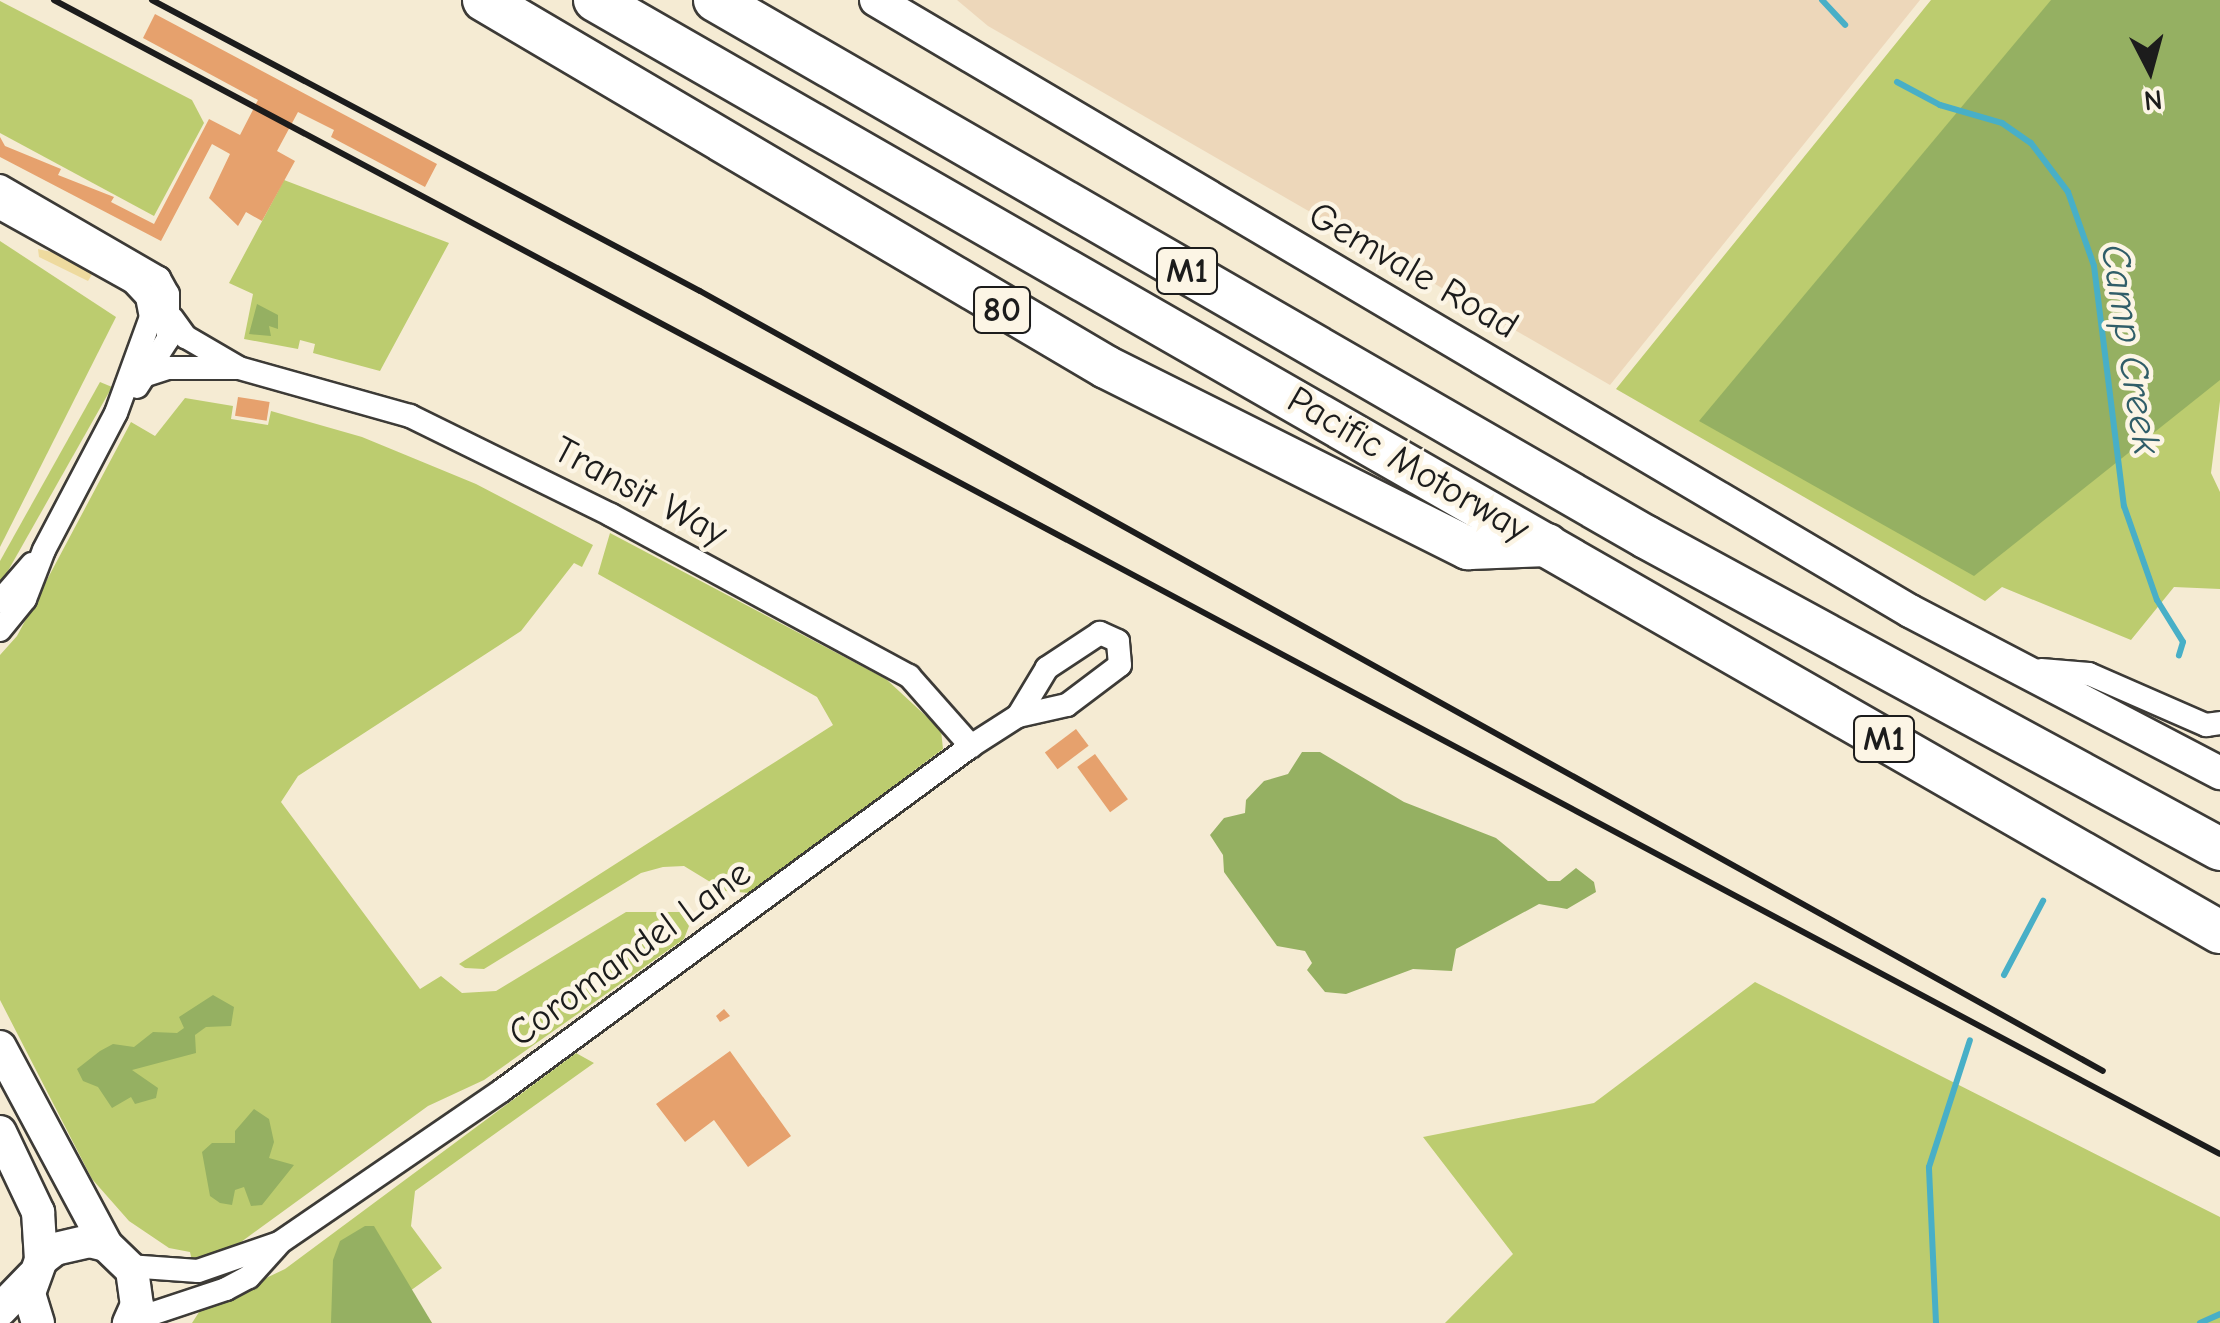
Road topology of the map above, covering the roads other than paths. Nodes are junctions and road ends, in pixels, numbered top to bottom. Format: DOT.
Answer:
graph roads {
  1 [pos="484,0"];
  2 [pos="595,0"];
  3 [pos="876,0"];
  4 [pos="722,2"];
  5 [pos="0,186"];
  6 [pos="0,208"];
  7 [pos="172,318"];
  8 [pos="239,368"];
  9 [pos="146,375"];
  10 [pos="116,413"];
  11 [pos="1548,546"];
  12 [pos="44,550"];
  13 [pos="0,601"];
  14 [pos="1910,611"];
  15 [pos="0,630"];
  16 [pos="2041,670"];
  17 [pos="1018,716"];
  18 [pos="2220,723"];
  19 [pos="971,746"];
  20 [pos="2220,751"];
  21 [pos="2220,773"];
  22 [pos="2220,849"];
  23 [pos="2220,932"];
  24 [pos="0,1047"];
  25 [pos="0,1132"];
  26 [pos="280,1243"];
  27 [pos="117,1256"];
  28 [pos="37,1268"];
  29 [pos="0,1310"];
  30 [pos="129,1322"];
  31 [pos="38,1323"];
  1 -- 11 [label="highway, 80"];
  2 -- 11 [label="highway, Pacific Motorway / M1"];
  3 -- 14 [label="main road, Gemvale Road"];
  4 -- 22 [label="highway, Pacific Motorway / M1"];
  5 -- 7 [label="street"];
  6 -- 10 [label="street"];
  7 -- 8 [label="street, Transit Way"];
  7 -- 9 [label="street"];
  8 -- 9 [label="street, Transit Way"];
  8 -- 19 [label="street, Transit Way"];
  9 -- 10 [label="street"];
  10 -- 12 [label="street"];
  11 -- 23 [label="highway, Pacific Motorway / M1"];
  12 -- 13 [label="street"];
  12 -- 15 [label="street"];
  14 -- 16 [label="main road, Gemvale Road"];
  14 -- 21 [label="main road, Gemvale Road"];
  16 -- 18 [label="street"];
  16 -- 20 [label="main road, Gemvale Road"];
  17 -- 17 [label="street, Coromandel Lane"];
  17 -- 19 [label="street, Coromandel Lane"];
  19 -- 26 [label="street, Coromandel Lane"];
  24 -- 27 [label="main road"];
  25 -- 28 [label="main road"];
  26 -- 27 [label="street, Coromandel Lane"];
  26 -- 30 [label="street, Coromandel Lane"];
  27 -- 28 [label="main road"];
  27 -- 30 [label="main road"];
  28 -- 29 [label="main road"];
  28 -- 31 [label="main road"];
}
